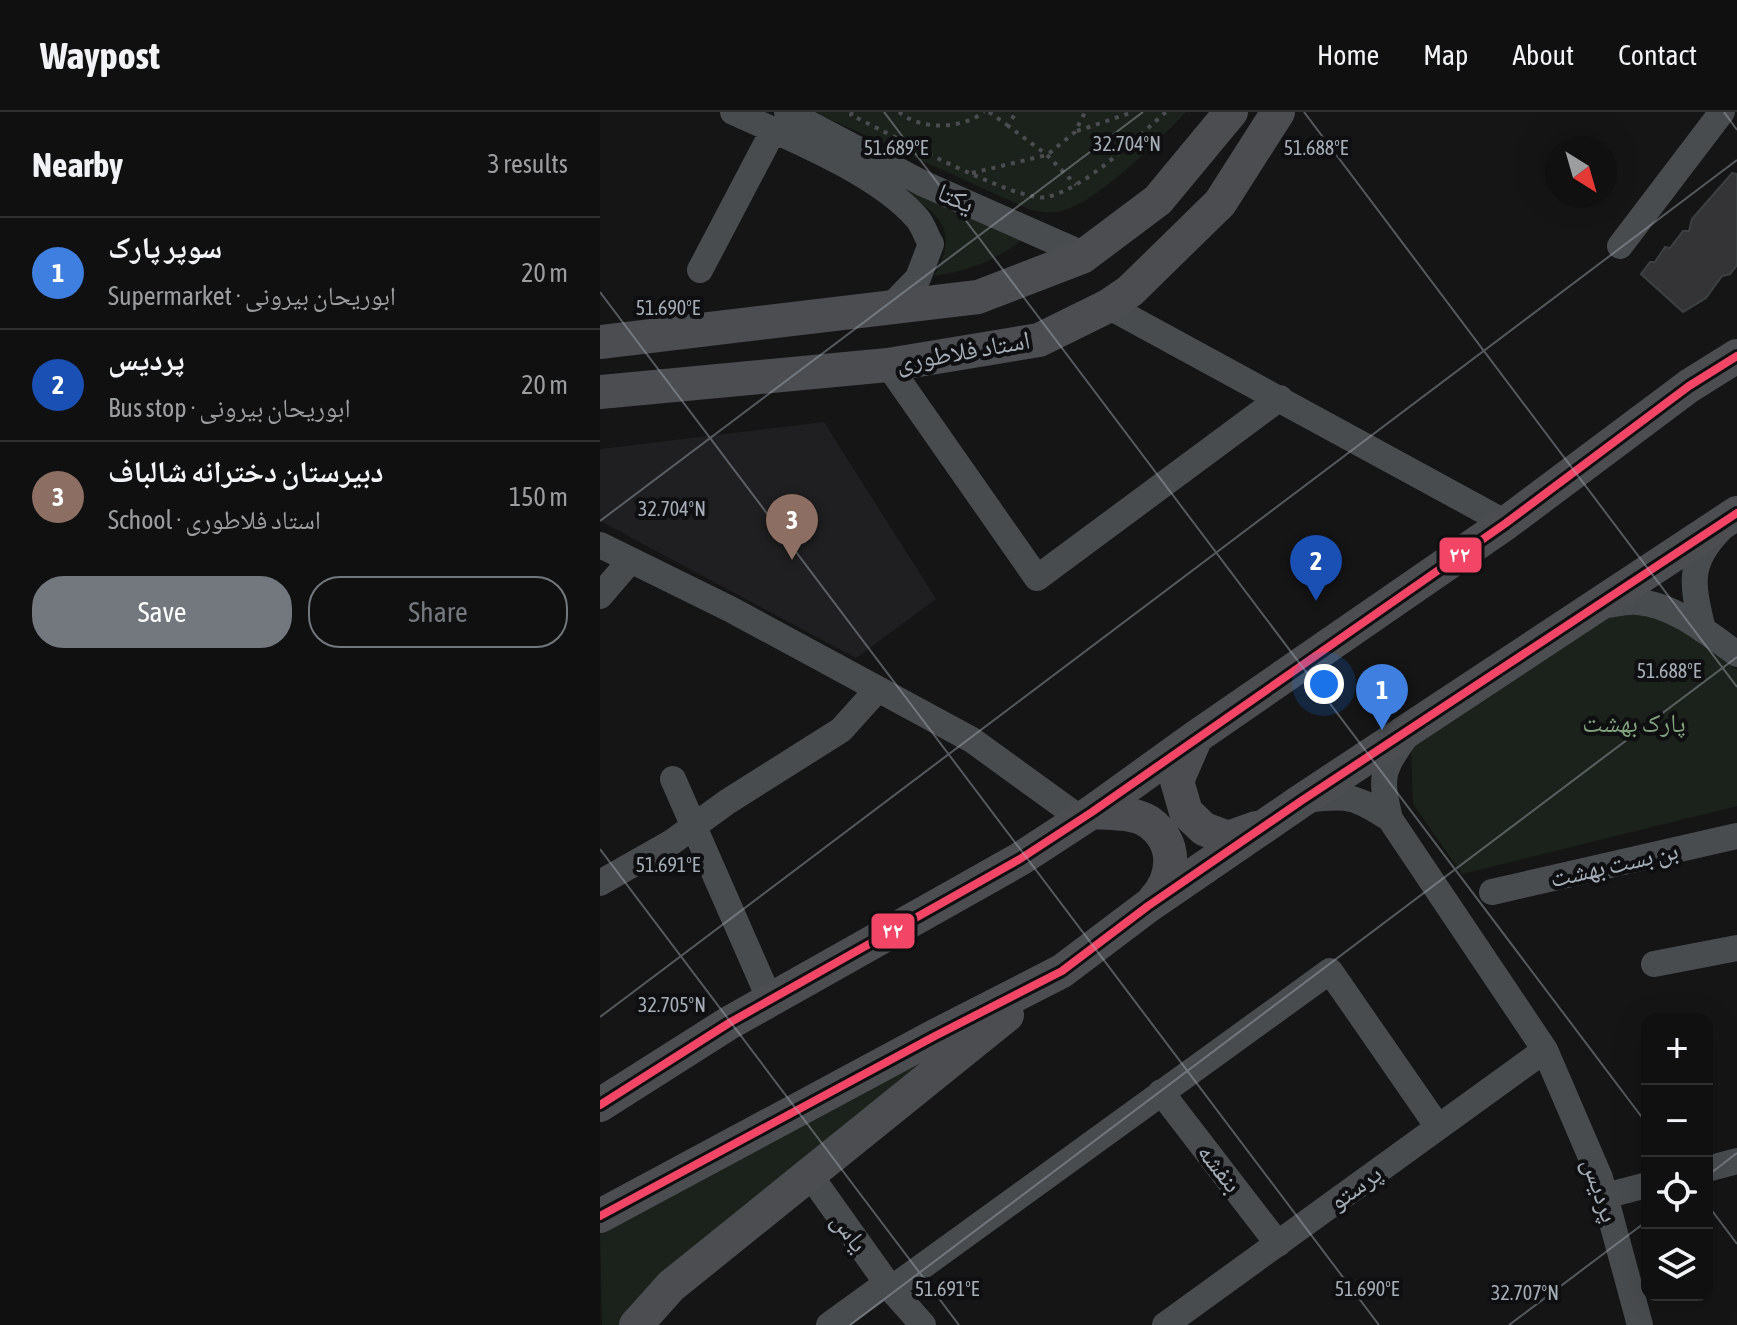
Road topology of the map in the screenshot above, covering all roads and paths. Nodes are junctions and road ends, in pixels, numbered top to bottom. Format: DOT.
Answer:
graph roads {
  1 [pos="733,112"];
  2 [pos="899,112"];
  3 [pos="986,112"];
  4 [pos="1017,112"];
  5 [pos="1085,112"];
  6 [pos="1133,112"];
  7 [pos="1166,112"];
  8 [pos="1231,112"];
  9 [pos="1278,112"];
  10 [pos="1722,112"];
  11 [pos="853,113"];
  12 [pos="780,121"];
  13 [pos="1007,125"];
  14 [pos="830,132"];
  15 [pos="1075,132"];
  16 [pos="1047,155"];
  17 [pos="969,173"];
  18 [pos="922,183"];
  19 [pos="1076,185"];
  20 [pos="1620,246"];
  21 [pos="1085,255"];
  22 [pos="700,270"];
  23 [pos="1108,306"];
  24 [pos="889,308"];
  25 [pos="600,342"];
  26 [pos="1737,356"];
  27 [pos="888,365"];
  28 [pos="600,392"];
  29 [pos="1280,398"];
  30 [pos="1735,514"];
  31 [pos="1506,523"];
  32 [pos="600,545"];
  33 [pos="630,561"];
  34 [pos="600,596"];
  35 [pos="1593,607"];
  36 [pos="1703,630"];
  37 [pos="1737,654"];
  38 [pos="878,689"];
  39 [pos="1432,714"];
  40 [pos="1196,737"];
  41 [pos="673,779"];
  42 [pos="1301,801"];
  43 [pos="1086,816"];
  44 [pos="1390,819"];
  45 [pos="1268,824"];
  46 [pos="693,826"];
  47 [pos="1737,836"];
  48 [pos="600,883"];
  49 [pos="1492,892"];
  50 [pos="1148,906"];
  51 [pos="1737,948"];
  52 [pos="1654,964"];
  53 [pos="1062,971"];
  54 [pos="770,1000"];
  55 [pos="1545,1050"];
  56 [pos="1161,1092"];
  57 [pos="608,1096"];
  58 [pos="1438,1127"];
  59 [pos="1737,1161"];
  60 [pos="1713,1167"];
  61 [pos="810,1175"];
  62 [pos="1641,1187"];
  63 [pos="1605,1196"];
  64 [pos="600,1216"];
  65 [pos="1278,1244"];
  66 [pos="889,1286"];
  67 [pos="636,1325"];
  68 [pos="829,1325"];
  69 [pos="923,1325"];
  70 [pos="1165,1325"];
  71 [pos="1640,1325"];
  1 -- 12 [label="street, یکتا"];
  2 -- 3 [label="path"];
  3 -- 13 [label="path"];
  4 -- 13 [label="path"];
  5 -- 15 [label="path"];
  6 -- 15 [label="path"];
  7 -- 19 [label="path"];
  8 -- 21 [label="main road, استاد فلاطوری"];
  9 -- 23 [label="main road, استاد فلاطوری"];
  10 -- 20 [label="street"];
  11 -- 14 [label="path"];
  11 -- 17 [label="path"];
  12 -- 14 [label="street, یکتا"];
  12 -- 22 [label="street"];
  13 -- 16 [label="path"];
  14 -- 18 [label="street, یکتا"];
  14 -- 24 [label="street, یکتا"];
  15 -- 16 [label="path"];
  16 -- 17 [label="path"];
  16 -- 19 [label="path"];
  17 -- 18 [label="path"];
  17 -- 19 [label="path"];
  18 -- 21 [label="street, یکتا"];
  21 -- 24 [label="main road, استاد فلاطوری"];
  23 -- 27 [label="main road, استاد فلاطوری"];
  23 -- 29 [label="street"];
  24 -- 25 [label="main road, استاد فلاطوری"];
  26 -- 31 [label="main road"];
  27 -- 28 [label="main road, استاد فلاطوری"];
  27 -- 29 [label="street"];
  29 -- 31 [label="street"];
  30 -- 35 [label="main road"];
  30 -- 36 [label="street"];
  31 -- 40 [label="main road"];
  32 -- 33 [label="street"];
  33 -- 34 [label="street"];
  33 -- 38 [label="street"];
  35 -- 36 [label="street"];
  35 -- 39 [label="main road"];
  36 -- 37 [label="street"];
  38 -- 43 [label="street"];
  38 -- 46 [label="street"];
  39 -- 42 [label="main road"];
  39 -- 44 [label="street"];
  40 -- 43 [label="main road"];
  40 -- 45 [label="main road"];
  41 -- 46 [label="street"];
  42 -- 44 [label="street"];
  42 -- 45 [label="main road"];
  43 -- 50 [label="main road"];
  43 -- 54 [label="main road"];
  44 -- 55 [label="street, پردیس"];
  45 -- 50 [label="main road"];
  46 -- 48 [label="street"];
  46 -- 54 [label="street"];
  47 -- 49 [label="street, بن بست بهشت"];
  50 -- 53 [label="main road"];
  51 -- 52 [label="street"];
  53 -- 61 [label="main road"];
  53 -- 64 [label="main road"];
  54 -- 57 [label="main road"];
  55 -- 58 [label="street, پرستو"];
  55 -- 63 [label="street, پردیس"];
  56 -- 58 [label="street"];
  56 -- 65 [label="street, بنفشه"];
  56 -- 66 [label="street"];
  58 -- 65 [label="street, پرستو"];
  59 -- 60 [label="street"];
  61 -- 66 [label="street, یاس"];
  61 -- 67 [label="main road"];
  62 -- 63 [label="street"];
  63 -- 71 [label="street, پردیس"];
  65 -- 70 [label="street, پرستو"];
  66 -- 68 [label="street"];
  66 -- 69 [label="street, یاس"];
}
